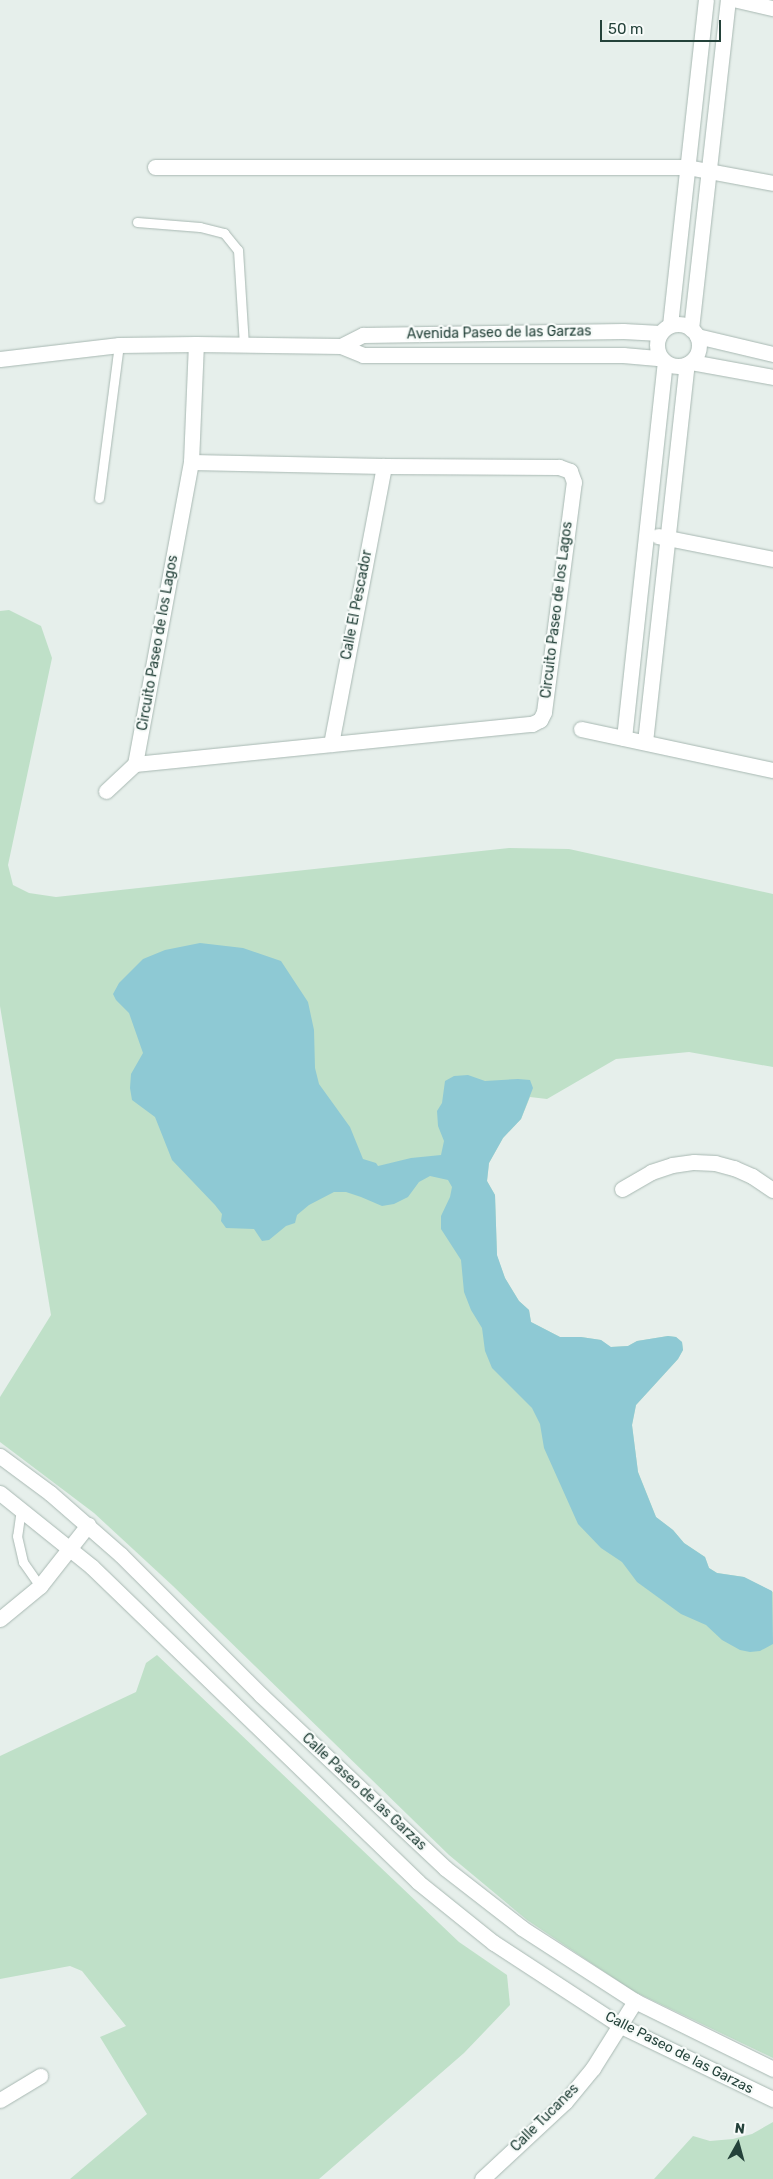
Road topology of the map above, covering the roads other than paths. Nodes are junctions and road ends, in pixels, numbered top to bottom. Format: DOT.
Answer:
graph roads {
  1 [pos="706,0"];
  2 [pos="728,0"];
  3 [pos="737,0"];
  4 [pos="773,8"];
  5 [pos="156,167"];
  6 [pos="688,167"];
  7 [pos="708,170"];
  8 [pos="773,183"];
  9 [pos="137,222"];
  10 [pos="665,329"];
  11 [pos="694,332"];
  12 [pos="196,344"];
  13 [pos="120,345"];
  14 [pos="244,345"];
  15 [pos="342,346"];
  16 [pos="773,354"];
  17 [pos="0,359"];
  18 [pos="663,360"];
  19 [pos="689,363"];
  20 [pos="773,377"];
  21 [pos="191,462"];
  22 [pos="384,466"];
  23 [pos="99,498"];
  24 [pos="647,534"];
  25 [pos="668,536"];
  26 [pos="773,559"];
  27 [pos="581,729"];
  28 [pos="624,738"];
  29 [pos="645,742"];
  30 [pos="331,744"];
  31 [pos="135,764"];
  32 [pos="773,770"];
  33 [pos="106,791"];
  34 [pos="622,1188"];
  35 [pos="773,1190"];
  36 [pos="0,1456"];
  37 [pos="0,1493"];
  38 [pos="21,1509"];
  39 [pos="88,1525"];
  40 [pos="70,1547"];
  41 [pos="40,1586"];
  42 [pos="0,1620"];
  43 [pos="635,2001"];
  44 [pos="620,2026"];
  45 [pos="773,2069"];
  46 [pos="40,2076"];
  47 [pos="773,2099"];
  48 [pos="0,2100"];
  49 [pos="482,2179"];
  1 -- 6 [label="street"];
  2 -- 7 [label="street"];
  3 -- 4 [label="street"];
  5 -- 6 [label="street"];
  6 -- 7 [label="street"];
  6 -- 10 [label="street"];
  7 -- 8 [label="street"];
  7 -- 11 [label="street"];
  9 -- 14 [label="lane"];
  10 -- 11 [label="street"];
  10 -- 15 [label="street, Avenida Paseo de las Garzas"];
  10 -- 18 [label="street"];
  11 -- 16 [label="street"];
  11 -- 19 [label="street"];
  12 -- 13 [label="street, Avenida Paseo de las Garzas"];
  12 -- 14 [label="street, Avenida Paseo de las Garzas"];
  12 -- 21 [label="street, Circuito Paseo de los Lagos"];
  13 -- 17 [label="street, Avenida Paseo de las Garzas"];
  13 -- 23 [label="lane"];
  14 -- 15 [label="street, Avenida Paseo de las Garzas"];
  15 -- 18 [label="street, Avenida Paseo de las Garzas"];
  18 -- 19 [label="street"];
  18 -- 24 [label="street"];
  19 -- 20 [label="street"];
  19 -- 25 [label="street"];
  21 -- 22 [label="street, Circuito Paseo de los Lagos"];
  21 -- 31 [label="street, Circuito Paseo de los Lagos"];
  22 -- 30 [label="street, Calle El Pescador"];
  22 -- 30 [label="street, Circuito Paseo de los Lagos"];
  24 -- 25 [label="street"];
  24 -- 28 [label="street"];
  25 -- 26 [label="street"];
  25 -- 29 [label="street"];
  27 -- 28 [label="street"];
  28 -- 29 [label="street"];
  29 -- 32 [label="street"];
  30 -- 31 [label="street, Circuito Paseo de los Lagos"];
  31 -- 33 [label="street"];
  34 -- 35 [label="street"];
  36 -- 39 [label="street, Calle Paseo de las Garzas"];
  37 -- 38 [label="street, Calle Paseo de las Garzas"];
  38 -- 40 [label="street, Calle Paseo de las Garzas"];
  38 -- 41 [label="lane"];
  39 -- 40 [label="street"];
  39 -- 43 [label="street, Calle Paseo de las Garzas"];
  40 -- 41 [label="street"];
  40 -- 44 [label="street, Calle Paseo de las Garzas"];
  41 -- 42 [label="street"];
  43 -- 44 [label="street, Calle Tucanes"];
  43 -- 45 [label="street, Calle Paseo de las Garzas"];
  44 -- 47 [label="street, Calle Paseo de las Garzas"];
  44 -- 49 [label="street, Calle Tucanes"];
  46 -- 48 [label="street"];
}
